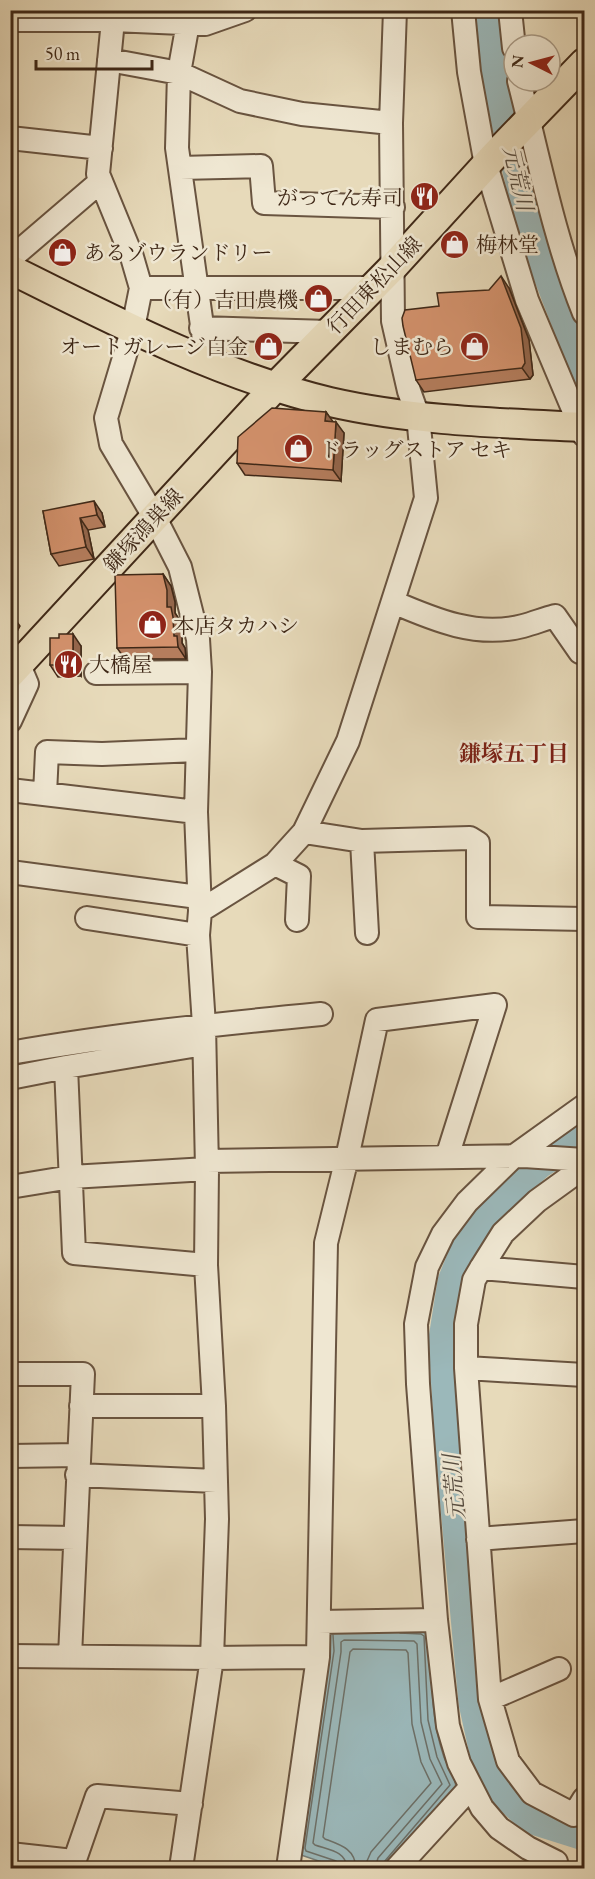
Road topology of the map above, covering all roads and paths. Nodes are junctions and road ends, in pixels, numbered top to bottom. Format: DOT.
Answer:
graph roads {
  1 [pos="244,10"];
  2 [pos="395,10"];
  3 [pos="463,10"];
  4 [pos="510,10"];
  5 [pos="113,15"];
  6 [pos="194,19"];
  7 [pos="10,20"];
  8 [pos="512,33"];
  9 [pos="109,60"];
  10 [pos="179,73"];
  11 [pos="581,73"];
  12 [pos="520,93"];
  13 [pos="391,123"];
  14 [pos="523,125"];
  15 [pos="10,138"];
  16 [pos="101,148"];
  17 [pos="490,160"];
  18 [pos="180,168"];
  19 [pos="101,181"];
  20 [pos="393,207"];
  21 [pos="10,259"];
  22 [pos="392,267"];
  23 [pos="10,269"];
  24 [pos="141,288"];
  25 [pos="197,288"];
  26 [pos="372,288"];
  27 [pos="585,313"];
  28 [pos="134,328"];
  29 [pos="201,328"];
  30 [pos="329,332"];
  31 [pos="207,362"];
  32 [pos="276,386"];
  33 [pos="418,416"];
  34 [pos="583,430"];
  35 [pos="155,518"];
  36 [pos="393,602"];
  37 [pos="580,652"];
  38 [pos="15,669"];
  39 [pos="96,672"];
  40 [pos="200,672"];
  41 [pos="10,721"];
  42 [pos="197,750"];
  43 [pos="10,790"];
  44 [pos="45,794"];
  45 [pos="196,812"];
  46 [pos="304,832"];
  47 [pos="362,841"];
  48 [pos="275,864"];
  49 [pos="10,872"];
  50 [pos="199,904"];
  51 [pos="87,918"];
  52 [pos="585,919"];
  53 [pos="297,920"];
  54 [pos="367,933"];
  55 [pos="198,935"];
  56 [pos="321,1014"];
  57 [pos="204,1035"];
  58 [pos="10,1053"];
  59 [pos="66,1067"];
  60 [pos="10,1078"];
  61 [pos="585,1106"];
  62 [pos="447,1157"];
  63 [pos="518,1157"];
  64 [pos="347,1158"];
  65 [pos="585,1160"];
  66 [pos="207,1165"];
  67 [pos="585,1167"];
  68 [pos="70,1177"];
  69 [pos="10,1187"];
  70 [pos="206,1265"];
  71 [pos="481,1268"];
  72 [pos="585,1277"];
  73 [pos="466,1368"];
  74 [pos="10,1374"];
  75 [pos="585,1375"];
  76 [pos="81,1406"];
  77 [pos="214,1406"];
  78 [pos="10,1456"];
  79 [pos="78,1465"];
  80 [pos="216,1481"];
  81 [pos="585,1531"];
  82 [pos="10,1538"];
  83 [pos="75,1538"];
  84 [pos="478,1539"];
  85 [pos="436,1620"];
  86 [pos="319,1622"];
  87 [pos="10,1656"];
  88 [pos="70,1656"];
  89 [pos="318,1657"];
  90 [pos="212,1658"];
  91 [pos="559,1669"];
  92 [pos="490,1699"];
  93 [pos="471,1787"];
  94 [pos="191,1804"];
  95 [pos="581,1810"];
  96 [pos="10,1854"];
  97 [pos="73,1865"];
  98 [pos="295,1867"];
  99 [pos="181,1869"];
  100 [pos="397,1869"];
  101 [pos="552,1869"];
  1 -- 6 [label="street"];
  2 -- 13 [label="street"];
  3 -- 17 [label="street"];
  4 -- 8 [label="street"];
  5 -- 6 [label="street"];
  5 -- 7 [label="street"];
  5 -- 9 [label="street"];
  6 -- 10 [label="street"];
  9 -- 10 [label="street"];
  9 -- 16 [label="street"];
  10 -- 13 [label="street"];
  10 -- 18 [label="street"];
  11 -- 14 [label="main road"];
  12 -- 14 [label="street"];
  13 -- 20 [label="street"];
  14 -- 17 [label="main road, 行田東松山線"];
  14 -- 27 [label="street"];
  15 -- 16 [label="street"];
  16 -- 19 [label="street"];
  17 -- 22 [label="main road, 行田東松山線"];
  17 -- 34 [label="street"];
  18 -- 20 [label="street"];
  18 -- 25 [label="street"];
  19 -- 21 [label="street"];
  19 -- 24 [label="street"];
  20 -- 22 [label="street"];
  22 -- 26 [label="main road, 行田東松山線"];
  22 -- 33 [label="street"];
  23 -- 28 [label="main road"];
  24 -- 25 [label="street"];
  24 -- 28 [label="street"];
  25 -- 26 [label="street"];
  25 -- 29 [label="street"];
  26 -- 30 [label="main road, 行田東松山線"];
  28 -- 31 [label="main road"];
  28 -- 35 [label="street"];
  29 -- 30 [label="street"];
  29 -- 31 [label="street"];
  30 -- 32 [label="main road, 行田東松山線"];
  31 -- 32 [label="main road"];
  32 -- 33 [label="main road"];
  32 -- 35 [label="main road, 鎌塚鴻巣線"];
  33 -- 34 [label="main road"];
  33 -- 36 [label="street"];
  35 -- 38 [label="main road, 鎌塚鴻巣線"];
  35 -- 40 [label="street"];
  36 -- 37 [label="street"];
  36 -- 46 [label="street"];
  38 -- 41 [label="street"];
  39 -- 40 [label="street"];
  40 -- 42 [label="street"];
  42 -- 44 [label="street"];
  42 -- 45 [label="street"];
  43 -- 44 [label="street"];
  44 -- 45 [label="street"];
  45 -- 50 [label="street"];
  46 -- 47 [label="street"];
  46 -- 48 [label="street"];
  47 -- 52 [label="street"];
  47 -- 54 [label="street"];
  48 -- 50 [label="street"];
  48 -- 53 [label="street"];
  49 -- 50 [label="street"];
  50 -- 55 [label="street"];
  51 -- 55 [label="street"];
  55 -- 57 [label="street"];
  56 -- 57 [label="street"];
  57 -- 58 [label="street"];
  57 -- 59 [label="street"];
  57 -- 66 [label="street"];
  59 -- 60 [label="street"];
  59 -- 68 [label="street"];
  61 -- 63 [label="street"];
  62 -- 63 [label="street"];
  62 -- 64 [label="street"];
  62 -- 64 [label="street"];
  63 -- 65 [label="street"];
  63 -- 85 [label="street"];
  64 -- 66 [label="street"];
  64 -- 86 [label="street"];
  66 -- 68 [label="street"];
  66 -- 70 [label="street"];
  67 -- 71 [label="street"];
  68 -- 69 [label="street"];
  68 -- 70 [label="street"];
  70 -- 77 [label="street"];
  71 -- 72 [label="street"];
  71 -- 73 [label="street"];
  73 -- 75 [label="street"];
  73 -- 84 [label="street"];
  74 -- 76 [label="street"];
  76 -- 77 [label="street"];
  76 -- 79 [label="street"];
  77 -- 80 [label="street"];
  78 -- 79 [label="street"];
  79 -- 80 [label="street"];
  79 -- 83 [label="street"];
  80 -- 90 [label="street"];
  81 -- 84 [label="street"];
  82 -- 83 [label="street"];
  83 -- 88 [label="street"];
  84 -- 92 [label="street"];
  85 -- 86 [label="street"];
  85 -- 93 [label="street"];
  86 -- 89 [label="street"];
  87 -- 88 [label="street"];
  88 -- 90 [label="street"];
  89 -- 90 [label="street"];
  89 -- 98 [label="street"];
  90 -- 94 [label="street"];
  91 -- 92 [label="street"];
  92 -- 95 [label="street"];
  93 -- 100 [label="street"];
  93 -- 101 [label="street"];
  94 -- 97 [label="street"];
  94 -- 99 [label="street"];
  96 -- 97 [label="street"];
}
